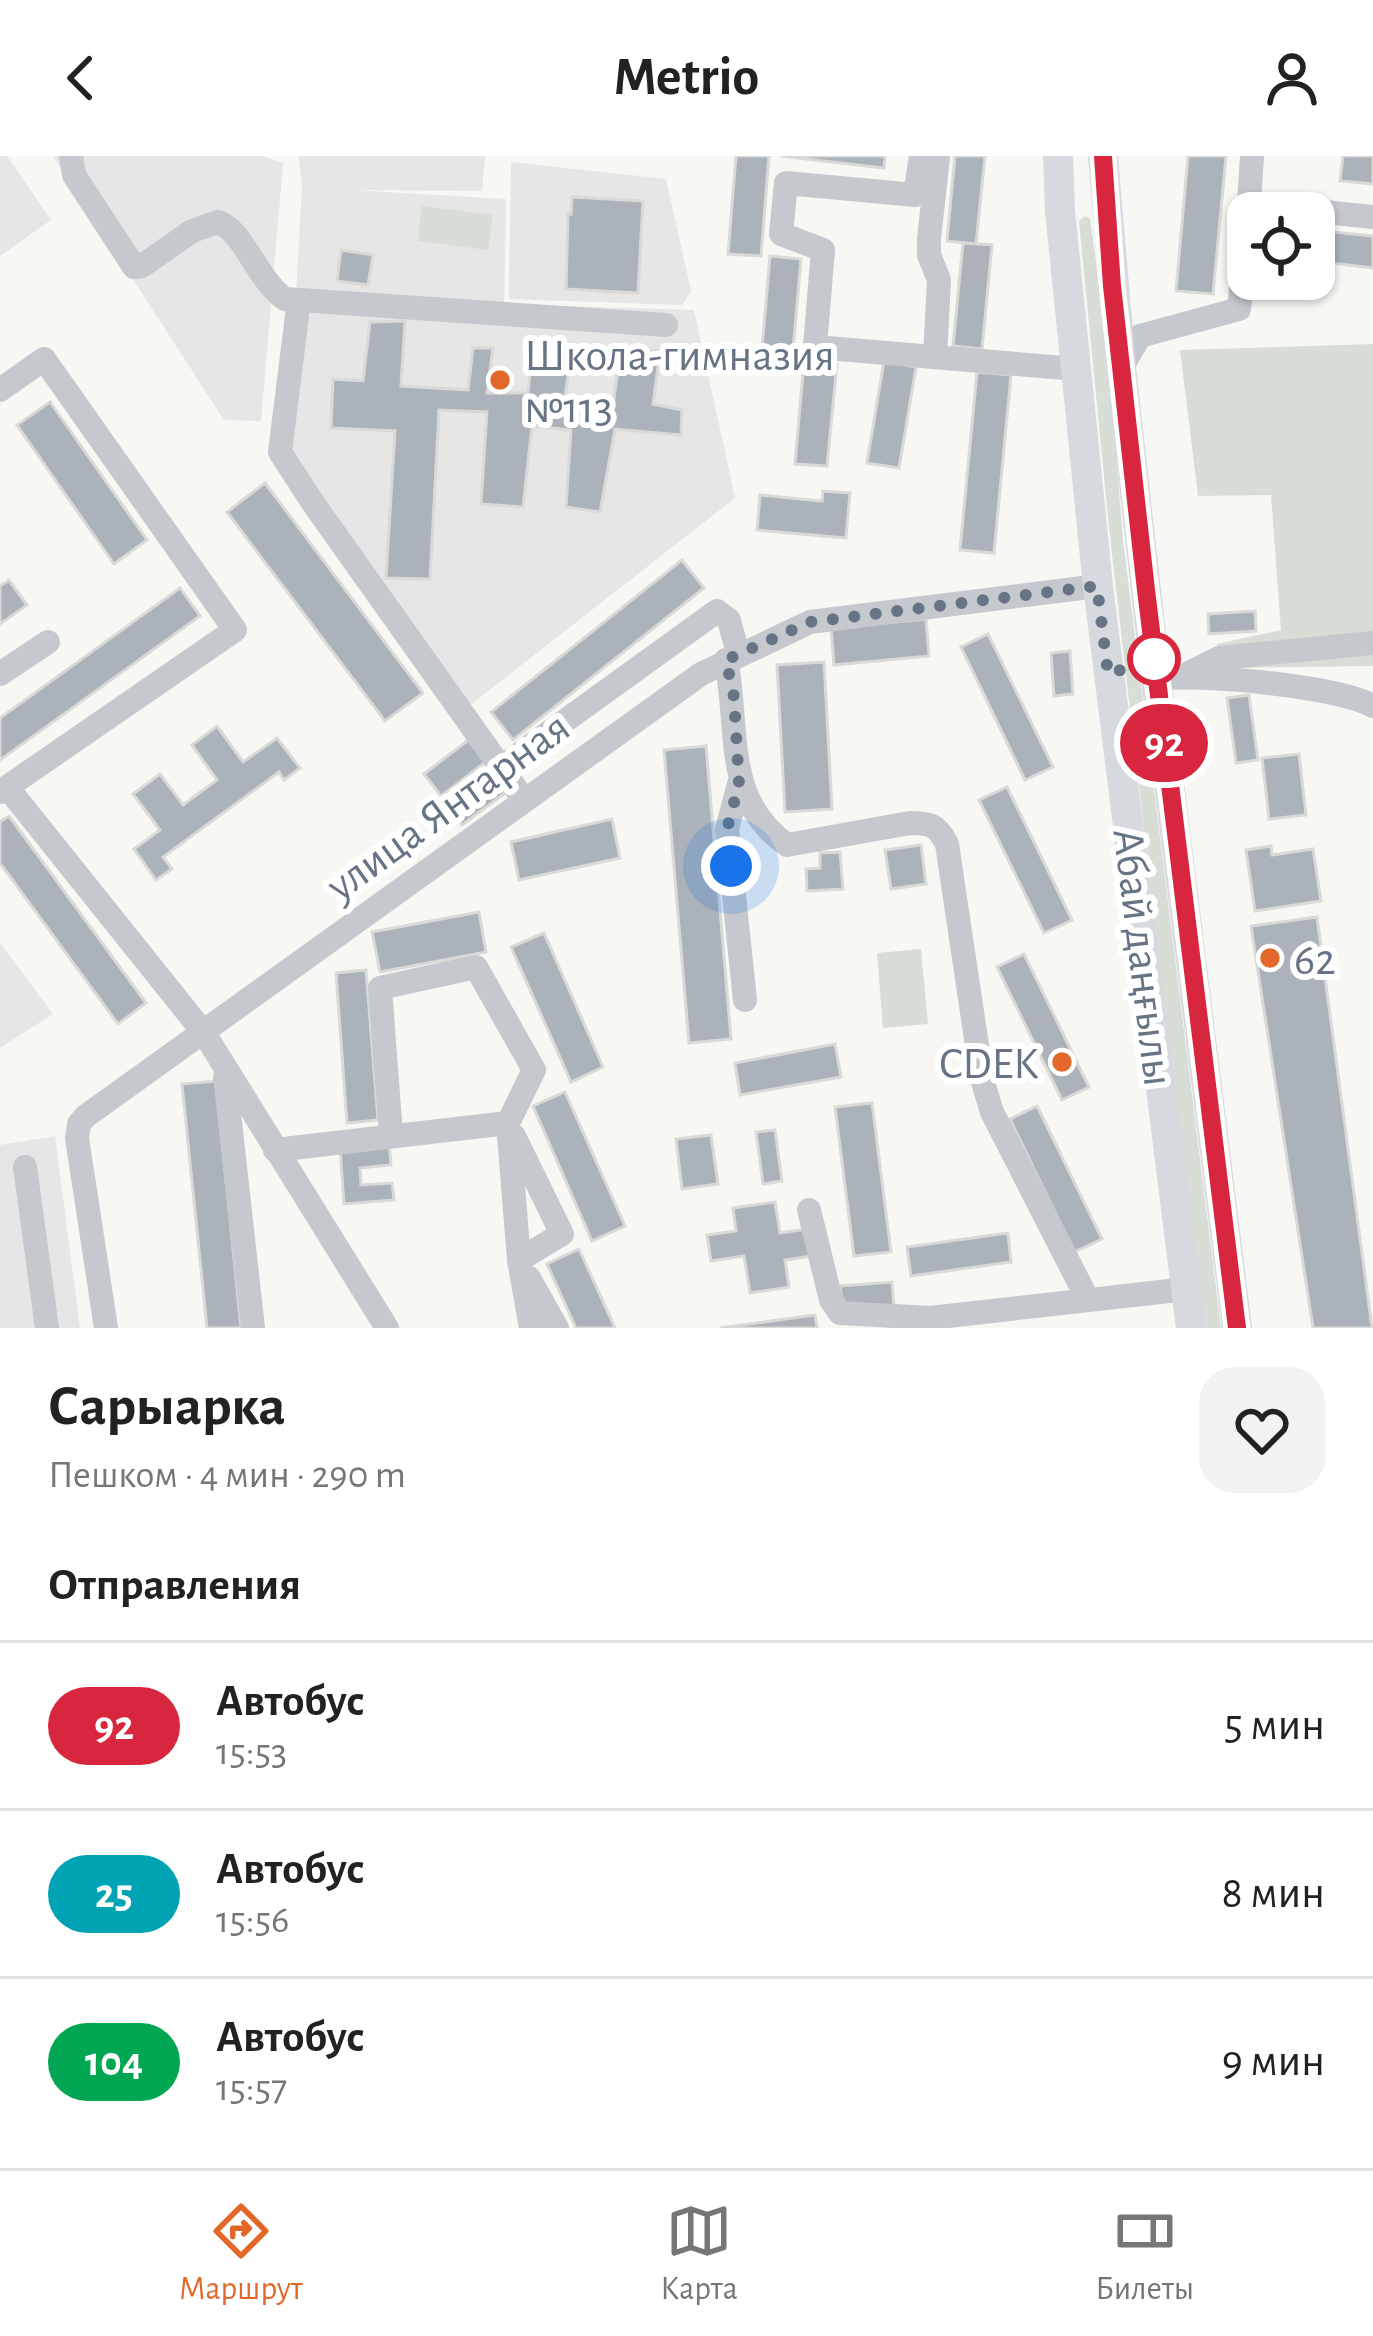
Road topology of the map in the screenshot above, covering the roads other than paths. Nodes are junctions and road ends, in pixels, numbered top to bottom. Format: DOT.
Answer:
graph roads {
  1 [pos="71,156"];
  2 [pos="921,156"];
  3 [pos="938,156"];
  4 [pos="1058,156"];
  5 [pos="1103,156"];
  6 [pos="1252,156"];
  7 [pos="1249,192"];
  8 [pos="1104,203"];
  9 [pos="1060,211"];
  10 [pos="1335,216"];
  11 [pos="1373,218"];
  12 [pos="299,300"];
  13 [pos="1240,300"];
  14 [pos="666,325"];
  15 [pos="935,357"];
  16 [pos="1121,368"];
  17 [pos="1076,369"];
  18 [pos="0,390"];
  19 [pos="1097,586"];
  20 [pos="48,642"];
  21 [pos="1373,643"];
  22 [pos="732,657"];
  23 [pos="0,674"];
  24 [pos="1172,676"];
  25 [pos="1370,702"];
  26 [pos="501,767"];
  27 [pos="739,784"];
  28 [pos="4,789"];
  29 [pos="524,800"];
  30 [pos="745,1000"];
  31 [pos="204,1034"];
  32 [pos="224,1069"];
  33 [pos="508,1123"];
  34 [pos="391,1135"];
  35 [pos="275,1150"];
  36 [pos="26,1167"];
  37 [pos="809,1210"];
  38 [pos="519,1260"];
  39 [pos="1186,1289"];
  40 [pos="1088,1300"];
  41 [pos="930,1323"];
  42 [pos="47,1328"];
  43 [pos="106,1328"];
  44 [pos="254,1328"];
  45 [pos="387,1328"];
  46 [pos="531,1328"];
  47 [pos="556,1328"];
  48 [pos="1192,1328"];
  49 [pos="1238,1328"];
  1 -- 12 [label="street"];
  2 -- 15 [label="street"];
  3 -- 15 [label="street"];
  4 -- 9 [label="main road, Абай даңғылы"];
  5 -- 8 [label="main road, Абай даңғылы"];
  6 -- 7 [label="street"];
  8 -- 9 [label="main road"];
  8 -- 16 [label="main road, Абай даңғылы"];
  9 -- 17 [label="main road, Абай даңғылы"];
  10 -- 11 [label="street"];
  12 -- 14 [label="street"];
  12 -- 26 [label="street"];
  13 -- 16 [label="street"];
  15 -- 17 [label="street"];
  16 -- 24 [label="main road, Абай даңғылы"];
  17 -- 19 [label="main road, Абай даңғылы"];
  18 -- 28 [label="street"];
  19 -- 22 [label="street, улица Янтарная"];
  19 -- 39 [label="main road, Абай даңғылы"];
  20 -- 23 [label="street"];
  21 -- 24 [label="street"];
  22 -- 26 [label="street"];
  22 -- 27 [label="street"];
  22 -- 29 [label="street, улица Янтарная"];
  24 -- 25 [label="street"];
  24 -- 49 [label="main road, Абай даңғылы"];
  26 -- 29 [label="street"];
  27 -- 30 [label="street"];
  27 -- 40 [label="street"];
  28 -- 31 [label="street"];
  29 -- 31 [label="street, улица Янтарная"];
  31 -- 32 [label="street"];
  31 -- 43 [label="street, улица Янтарная"];
  32 -- 35 [label="street"];
  32 -- 44 [label="street"];
  33 -- 34 [label="street"];
  33 -- 34 [label="street"];
  33 -- 38 [label="street"];
  33 -- 38 [label="street"];
  34 -- 35 [label="street"];
  35 -- 45 [label="street"];
  36 -- 42 [label="street"];
  37 -- 41 [label="street"];
  38 -- 46 [label="street"];
  38 -- 47 [label="street"];
  39 -- 40 [label="street"];
  39 -- 48 [label="main road, Абай даңғылы"];
  40 -- 41 [label="street"];
}
